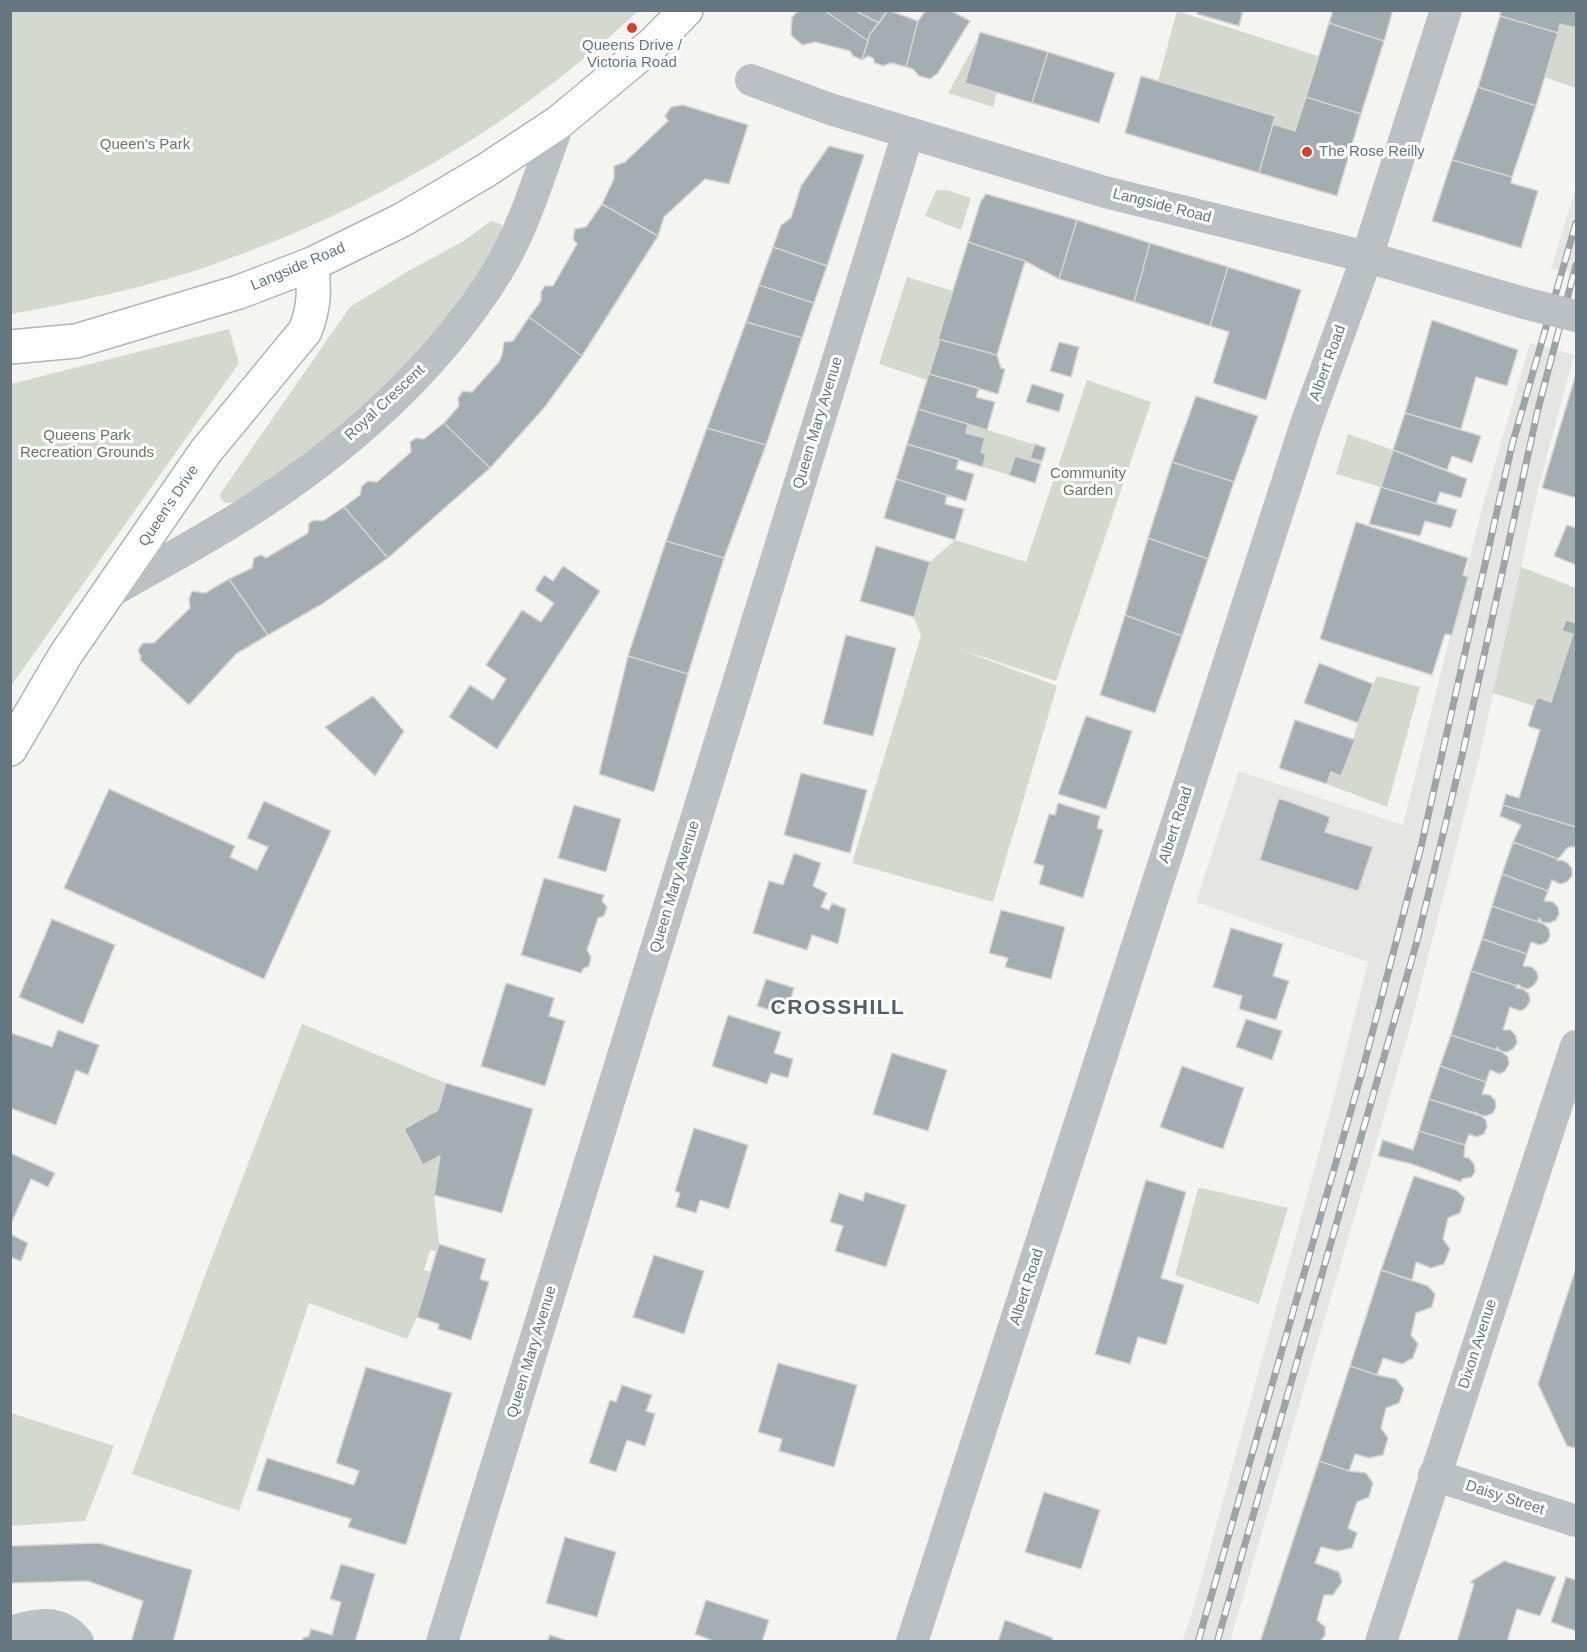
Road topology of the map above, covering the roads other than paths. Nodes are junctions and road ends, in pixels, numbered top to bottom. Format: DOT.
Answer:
graph roads {
  1 [pos="686,10"];
  2 [pos="1446,10"];
  3 [pos="751,80"];
  4 [pos="559,122"];
  5 [pos="908,133"];
  6 [pos="1367,257"];
  7 [pos="312,264"];
  8 [pos="1576,316"];
  9 [pos="10,346"];
  10 [pos="109,593"];
  11 [pos="10,748"];
  12 [pos="1576,1046"];
  13 [pos="1565,1121"];
  14 [pos="1434,1475"];
  15 [pos="1576,1521"];
  16 [pos="10,1632"];
  17 [pos="78,1641"];
  18 [pos="442,1641"];
  19 [pos="912,1641"];
  20 [pos="1381,1641"];
  1 -- 4 [label="street"];
  2 -- 6 [label="street, Albert Road"];
  3 -- 5 [label="street, Langside Road"];
  4 -- 7 [label="street, Langside Road"];
  4 -- 10 [label="street, Royal Crescent"];
  5 -- 6 [label="street, Langside Road"];
  5 -- 18 [label="street, Queen Mary Avenue"];
  6 -- 8 [label="street, Langside Road, bridge"];
  6 -- 19 [label="street, Albert Road"];
  7 -- 9 [label="street, Langside Road"];
  7 -- 10 [label="street, Queen's Drive"];
  10 -- 11 [label="street, Queen's Drive"];
  12 -- 13 [label="street, Dixon Avenue"];
  13 -- 14 [label="street, Dixon Avenue"];
  14 -- 15 [label="street, Daisy Street"];
  14 -- 20 [label="street, Dixon Avenue"];
  16 -- 17 [label="street"];
}
